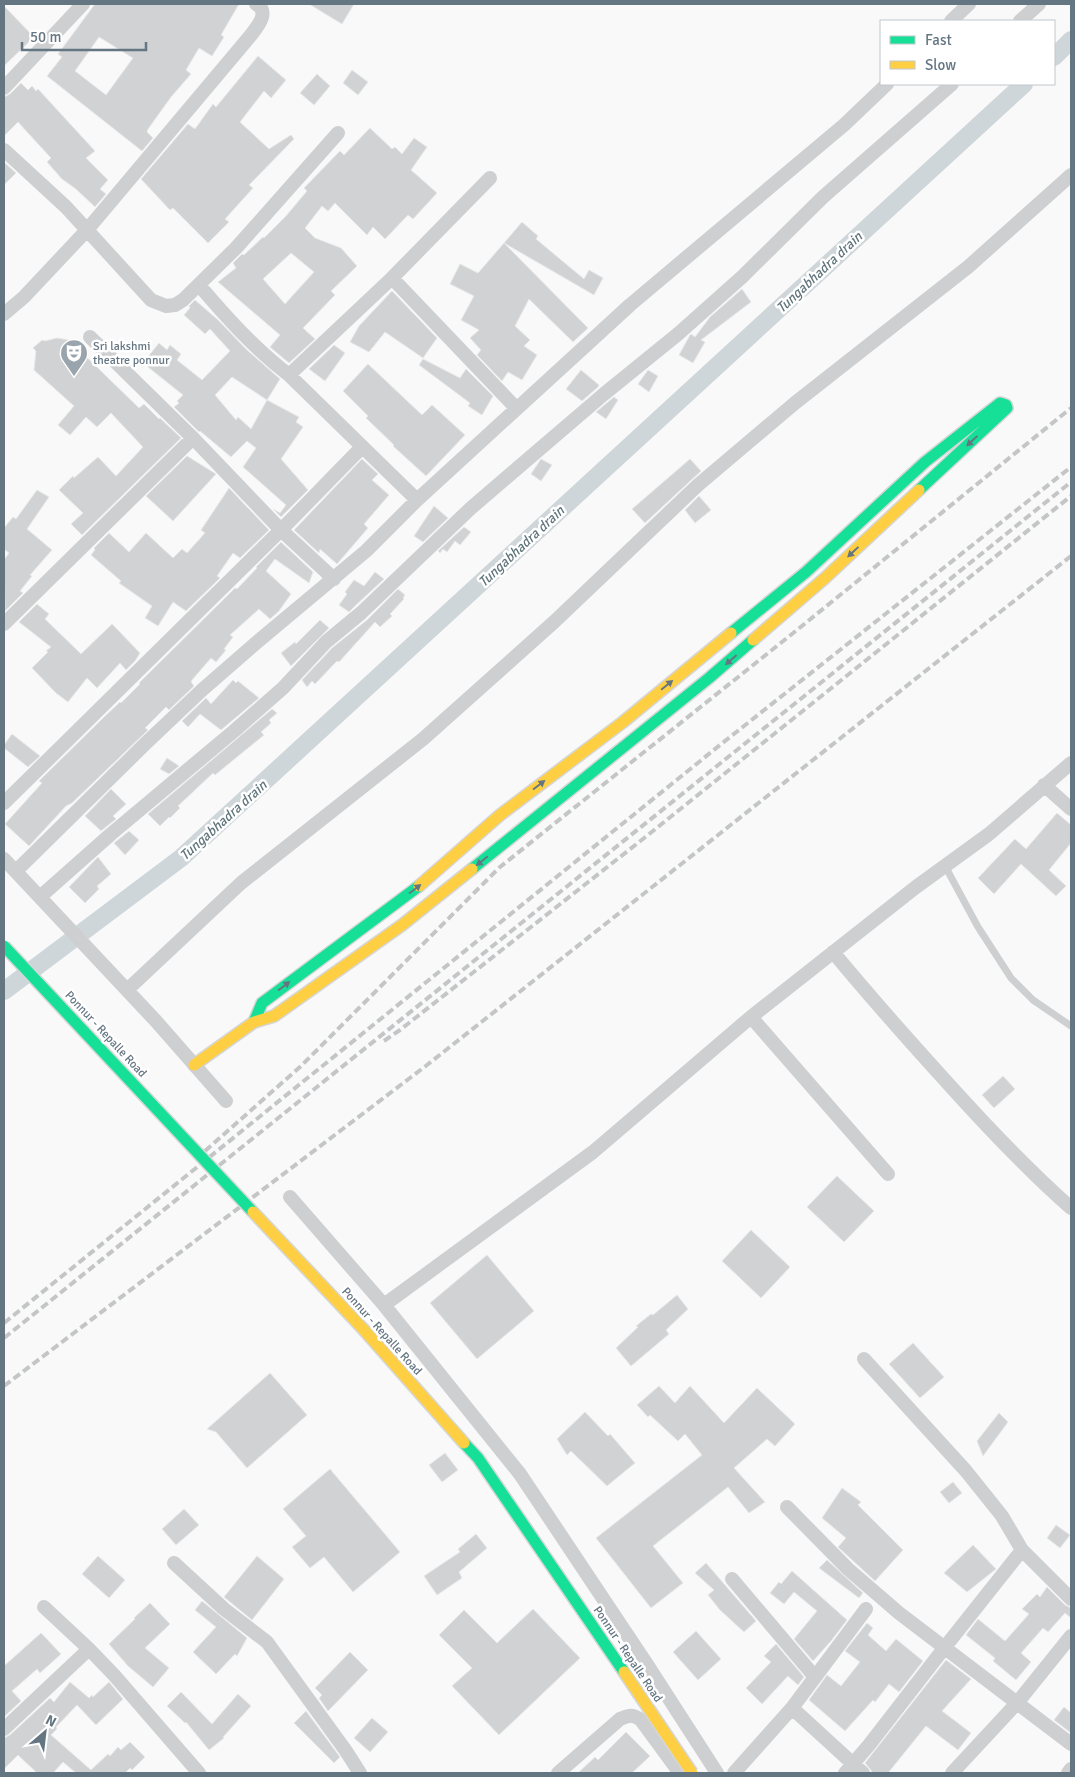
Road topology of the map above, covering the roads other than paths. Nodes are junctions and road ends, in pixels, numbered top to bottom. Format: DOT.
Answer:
graph roads {
  1 [pos="83,4"];
  2 [pos="256,4"];
  3 [pos="969,4"];
  4 [pos="1039,4"];
  5 [pos="952,20"];
  6 [pos="1021,20"];
  7 [pos="886,85"];
  8 [pos="951,85"];
  9 [pos="4,88"];
  10 [pos="338,133"];
  11 [pos="4,150"];
  12 [pos="1071,175"];
  13 [pos="490,178"];
  14 [pos="87,230"];
  15 [pos="392,278"];
  16 [pos="199,285"];
  17 [pos="4,314"];
  18 [pos="90,337"];
  19 [pos="289,375"];
  20 [pos="516,408"];
  21 [pos="193,438"];
  22 [pos="362,447"];
  23 [pos="418,500"];
  24 [pos="281,530"];
  25 [pos="814,565"];
  26 [pos="825,578"];
  27 [pos="334,579"];
  28 [pos="4,624"];
  29 [pos="607,734"];
  30 [pos="618,751"];
  31 [pos="1071,763"];
  32 [pos="1044,785"];
  33 [pos="4,803"];
  34 [pos="1071,809"];
  35 [pos="490,824"];
  36 [pos="503,844"];
  37 [pos="4,858"];
  38 [pos="945,866"];
  39 [pos="16,871"];
  40 [pos="43,899"];
  41 [pos="375,918"];
  42 [pos="388,935"];
  43 [pos="4,946"];
  44 [pos="832,952"];
  45 [pos="127,990"];
  46 [pos="751,1017"];
  47 [pos="254,1022"];
  48 [pos="1071,1026"];
  49 [pos="194,1064"];
  50 [pos="226,1101"];
  51 [pos="888,1174"];
  52 [pos="290,1197"];
  53 [pos="1071,1208"];
  54 [pos="384,1305"];
  55 [pos="864,1359"];
  56 [pos="787,1507"];
  57 [pos="1022,1550"];
  58 [pos="174,1563"];
  59 [pos="732,1579"];
  60 [pos="1071,1599"];
  61 [pos="44,1607"];
  62 [pos="866,1608"];
  63 [pos="1071,1636"];
  64 [pos="945,1646"];
  65 [pos="89,1649"];
  66 [pos="815,1677"];
  67 [pos="1017,1703"];
  68 [pos="792,1708"];
  69 [pos="4,1729"];
  70 [pos="1071,1744"];
  71 [pos="1071,1769"];
  72 [pos="854,1770"];
  73 [pos="199,1773"];
  74 [pos="360,1773"];
  75 [pos="558,1773"];
  76 [pos="681,1773"];
  77 [pos="692,1773"];
  78 [pos="717,1773"];
  79 [pos="734,1773"];
  80 [pos="952,1773"];
  81 [pos="1068,1773"];
  1 -- 9 [label="street"];
  2 -- 14 [label="street"];
  3 -- 5 [label="street"];
  4 -- 6 [label="street"];
  7 -- 20 [label="street"];
  8 -- 40 [label="street"];
  10 -- 16 [label="street"];
  11 -- 14 [label="street"];
  12 -- 45 [label="street"];
  13 -- 15 [label="street"];
  14 -- 16 [label="street"];
  14 -- 17 [label="street"];
  15 -- 19 [label="street"];
  15 -- 20 [label="street"];
  16 -- 19 [label="street"];
  18 -- 21 [label="street"];
  19 -- 22 [label="street"];
  20 -- 23 [label="street"];
  21 -- 24 [label="street"];
  21 -- 28 [label="street"];
  22 -- 23 [label="street"];
  22 -- 24 [label="street"];
  23 -- 27 [label="street"];
  24 -- 27 [label="street"];
  24 -- 33 [label="street"];
  25 -- 26 [label="street"];
  25 -- 26 [label="street, one-way"];
  29 -- 25 [label="street, one-way"];
  26 -- 30 [label="street, one-way"];
  27 -- 39 [label="street"];
  29 -- 30 [label="street"];
  35 -- 29 [label="street, one-way"];
  30 -- 36 [label="street"];
  31 -- 32 [label="street"];
  32 -- 34 [label="street"];
  32 -- 38 [label="street"];
  35 -- 36 [label="street"];
  41 -- 35 [label="street, one-way"];
  36 -- 42 [label="street, one-way"];
  37 -- 39 [label="street"];
  38 -- 44 [label="street"];
  38 -- 48 [label="lane"];
  39 -- 40 [label="street"];
  40 -- 45 [label="street"];
  41 -- 42 [label="street"];
  47 -- 41 [label="street, one-way"];
  42 -- 47 [label="street"];
  43 -- 77 [label="street, Ponnur - Repalle Road, bridge"];
  44 -- 46 [label="street"];
  44 -- 53 [label="street"];
  45 -- 49 [label="street"];
  46 -- 51 [label="street"];
  46 -- 54 [label="street"];
  47 -- 49 [label="street"];
  49 -- 50 [label="street"];
  52 -- 54 [label="street"];
  54 -- 78 [label="street"];
  55 -- 57 [label="street"];
  56 -- 64 [label="street"];
  57 -- 60 [label="street"];
  57 -- 64 [label="street"];
  58 -- 74 [label="street"];
  59 -- 66 [label="street"];
  61 -- 65 [label="street"];
  62 -- 66 [label="street"];
  63 -- 67 [label="street"];
  64 -- 67 [label="street"];
  64 -- 72 [label="street"];
  65 -- 69 [label="street"];
  65 -- 73 [label="street"];
  66 -- 68 [label="street"];
  67 -- 70 [label="street"];
  67 -- 80 [label="street"];
  68 -- 72 [label="street"];
  68 -- 79 [label="street"];
  71 -- 81 [label="street"];
  75 -- 76 [label="street"];
}
